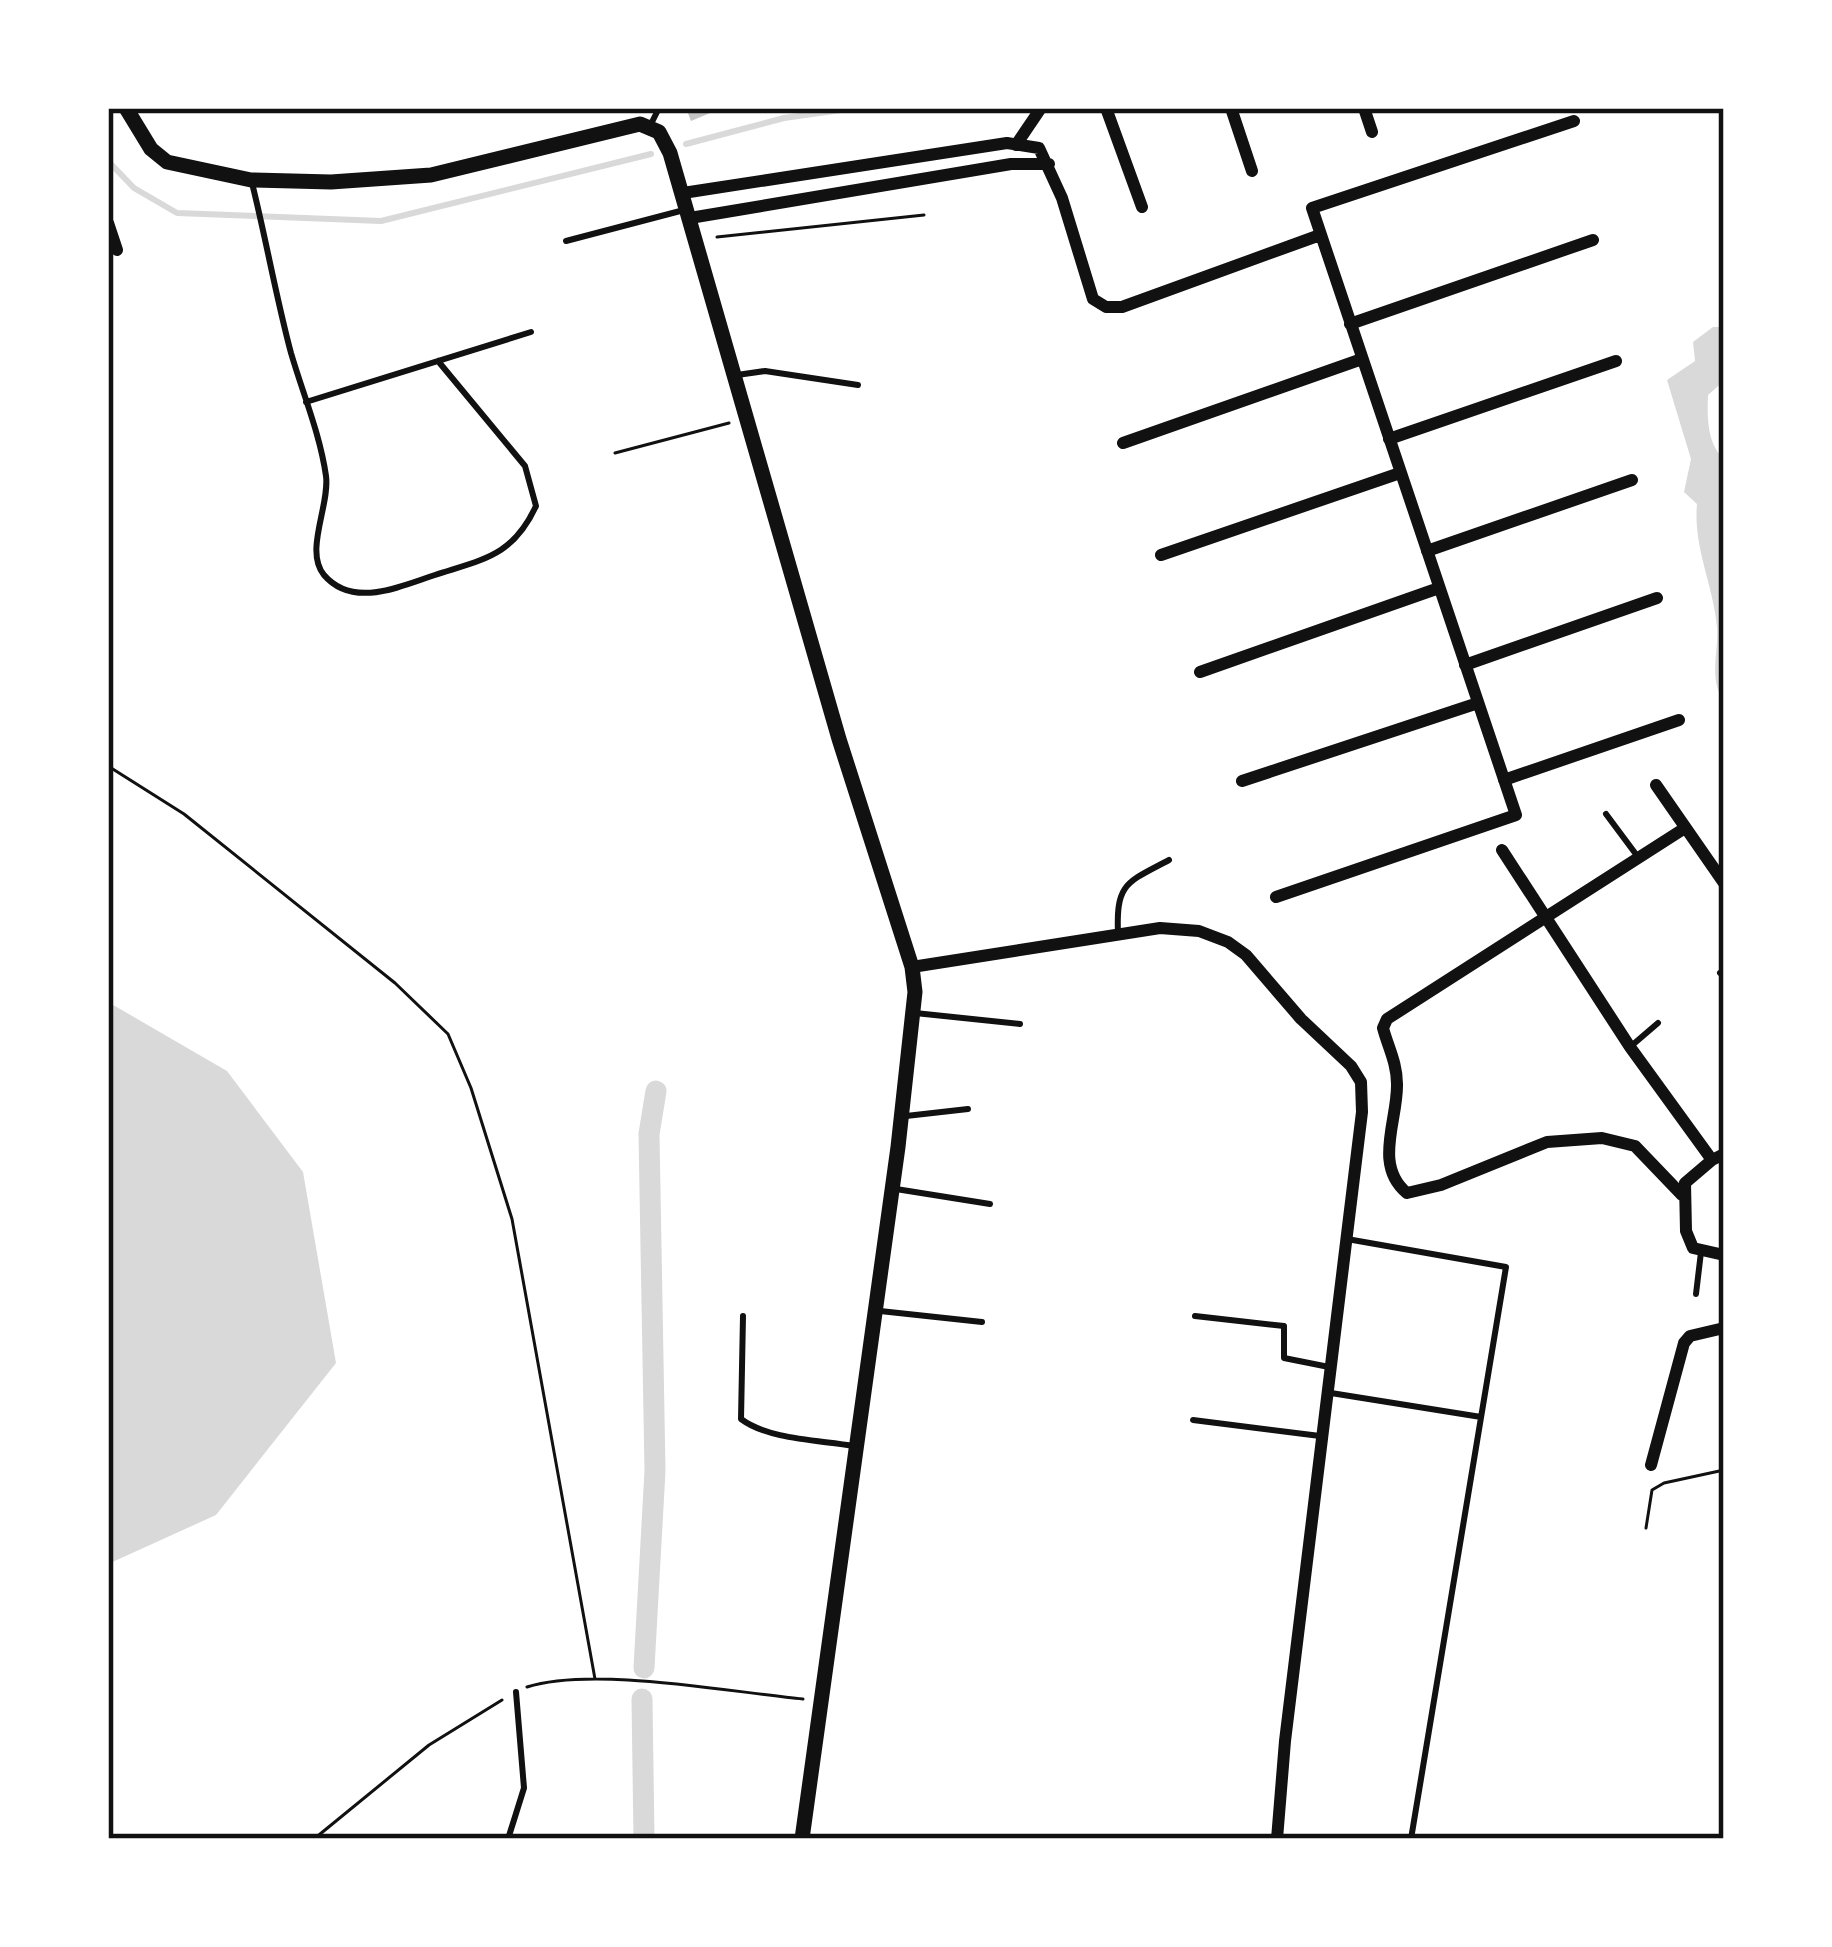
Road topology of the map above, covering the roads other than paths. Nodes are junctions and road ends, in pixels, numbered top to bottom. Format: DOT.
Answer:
graph roads {
  1 [pos="126,108"];
  2 [pos="659,108"];
  3 [pos="1041,108"];
  4 [pos="1106,108"];
  5 [pos="1231,108"];
  6 [pos="1364,108"];
  7 [pos="1574,122"];
  8 [pos="650,127"];
  9 [pos="1372,132"];
  10 [pos="1016,145"];
  11 [pos="1049,164"];
  12 [pos="1252,171"];
  13 [pos="251,180"];
  14 [pos="687,207"];
  15 [pos="1142,207"];
  16 [pos="108,223"];
  17 [pos="1320,235"];
  18 [pos="1593,240"];
  19 [pos="566,241"];
  20 [pos="117,250"];
  21 [pos="1350,324"];
  22 [pos="531,332"];
  23 [pos="1362,359"];
  24 [pos="438,361"];
  25 [pos="1616,361"];
  26 [pos="736,375"];
  27 [pos="858,385"];
  28 [pos="306,402"];
  29 [pos="1389,439"];
  30 [pos="1124,443"];
  31 [pos="1400,472"];
  32 [pos="1632,480"];
  33 [pos="1426,550"];
  34 [pos="1161,556"];
  35 [pos="1439,588"];
  36 [pos="1657,598"];
  37 [pos="1465,664"];
  38 [pos="1200,672"];
  39 [pos="1478,703"];
  40 [pos="1679,720"];
  41 [pos="1504,780"];
  42 [pos="1242,781"];
  43 [pos="1656,785"];
  44 [pos="1606,814"];
  45 [pos="1685,828"];
  46 [pos="1502,850"];
  47 [pos="1638,857"];
  48 [pos="1169,860"];
  49 [pos="1724,883"];
  50 [pos="1276,897"];
  51 [pos="1546,915"];
  52 [pos="1118,934"];
  53 [pos="912,968"];
  54 [pos="915,1013"];
  55 [pos="1658,1023"];
  56 [pos="1020,1024"];
  57 [pos="1630,1047"];
  58 [pos="968,1109"];
  59 [pos="902,1116"];
  60 [pos="1718,1157"];
  61 [pos="893,1188"];
  62 [pos="1682,1195"];
  63 [pos="990,1204"];
  64 [pos="1348,1239"];
  65 [pos="1701,1252"];
  66 [pos="1724,1255"];
  67 [pos="1696,1294"];
  68 [pos="876,1311"];
  69 [pos="743,1316"];
  70 [pos="1195,1316"];
  71 [pos="982,1322"];
  72 [pos="1724,1328"];
  73 [pos="1333,1367"];
  74 [pos="1329,1393"];
  75 [pos="1481,1417"];
  76 [pos="1193,1420"];
  77 [pos="1324,1436"];
  78 [pos="857,1447"];
  79 [pos="1651,1465"];
  80 [pos="516,1692"];
  81 [pos="508,1839"];
  82 [pos="802,1839"];
  83 [pos="1277,1839"];
  84 [pos="1411,1839"];
  1 -- 13 [label="street"];
  2 -- 8 [label="lane"];
  3 -- 10 [label="street"];
  4 -- 15 [label="street"];
  5 -- 12 [label="street"];
  6 -- 9 [label="street"];
  7 -- 17 [label="street"];
  8 -- 13 [label="street"];
  8 -- 14 [label="street"];
  10 -- 11 [label="street"];
  10 -- 14 [label="street"];
  11 -- 14 [label="street"];
  11 -- 17 [label="street"];
  13 -- 28 [label="lane"];
  14 -- 19 [label="lane"];
  14 -- 26 [label="street"];
  16 -- 20 [label="street"];
  17 -- 21 [label="street"];
  18 -- 21 [label="street"];
  21 -- 23 [label="street"];
  22 -- 24 [label="lane"];
  23 -- 29 [label="street"];
  23 -- 30 [label="street"];
  24 -- 28 [label="lane"];
  24 -- 28 [label="lane"];
  25 -- 29 [label="street"];
  26 -- 27 [label="lane"];
  26 -- 53 [label="street"];
  29 -- 31 [label="street"];
  31 -- 33 [label="street"];
  31 -- 34 [label="street"];
  32 -- 33 [label="street"];
  33 -- 35 [label="street"];
  35 -- 37 [label="street"];
  35 -- 38 [label="street"];
  36 -- 37 [label="street"];
  37 -- 39 [label="street"];
  39 -- 41 [label="street"];
  39 -- 42 [label="street"];
  40 -- 41 [label="street"];
  41 -- 50 [label="street"];
  43 -- 45 [label="street"];
  44 -- 47 [label="lane"];
  45 -- 47 [label="street"];
  45 -- 49 [label="street"];
  46 -- 51 [label="street"];
  47 -- 51 [label="street"];
  48 -- 52 [label="lane"];
  51 -- 57 [label="street"];
  51 -- 62 [label="street"];
  52 -- 53 [label="street"];
  52 -- 64 [label="street"];
  53 -- 54 [label="street"];
  54 -- 56 [label="lane"];
  54 -- 59 [label="street"];
  55 -- 57 [label="lane"];
  57 -- 60 [label="street"];
  58 -- 59 [label="lane"];
  59 -- 61 [label="street"];
  60 -- 62 [label="street"];
  61 -- 63 [label="lane"];
  61 -- 68 [label="street"];
  62 -- 65 [label="street"];
  64 -- 73 [label="street"];
  64 -- 75 [label="lane"];
  65 -- 66 [label="street"];
  65 -- 67 [label="lane"];
  68 -- 71 [label="lane"];
  68 -- 78 [label="street"];
  69 -- 78 [label="lane"];
  70 -- 73 [label="lane"];
  72 -- 79 [label="street"];
  73 -- 74 [label="street"];
  74 -- 75 [label="lane"];
  74 -- 77 [label="street"];
  75 -- 84 [label="lane"];
  76 -- 77 [label="lane"];
  77 -- 83 [label="street"];
  78 -- 82 [label="street"];
  80 -- 81 [label="lane"];
}
